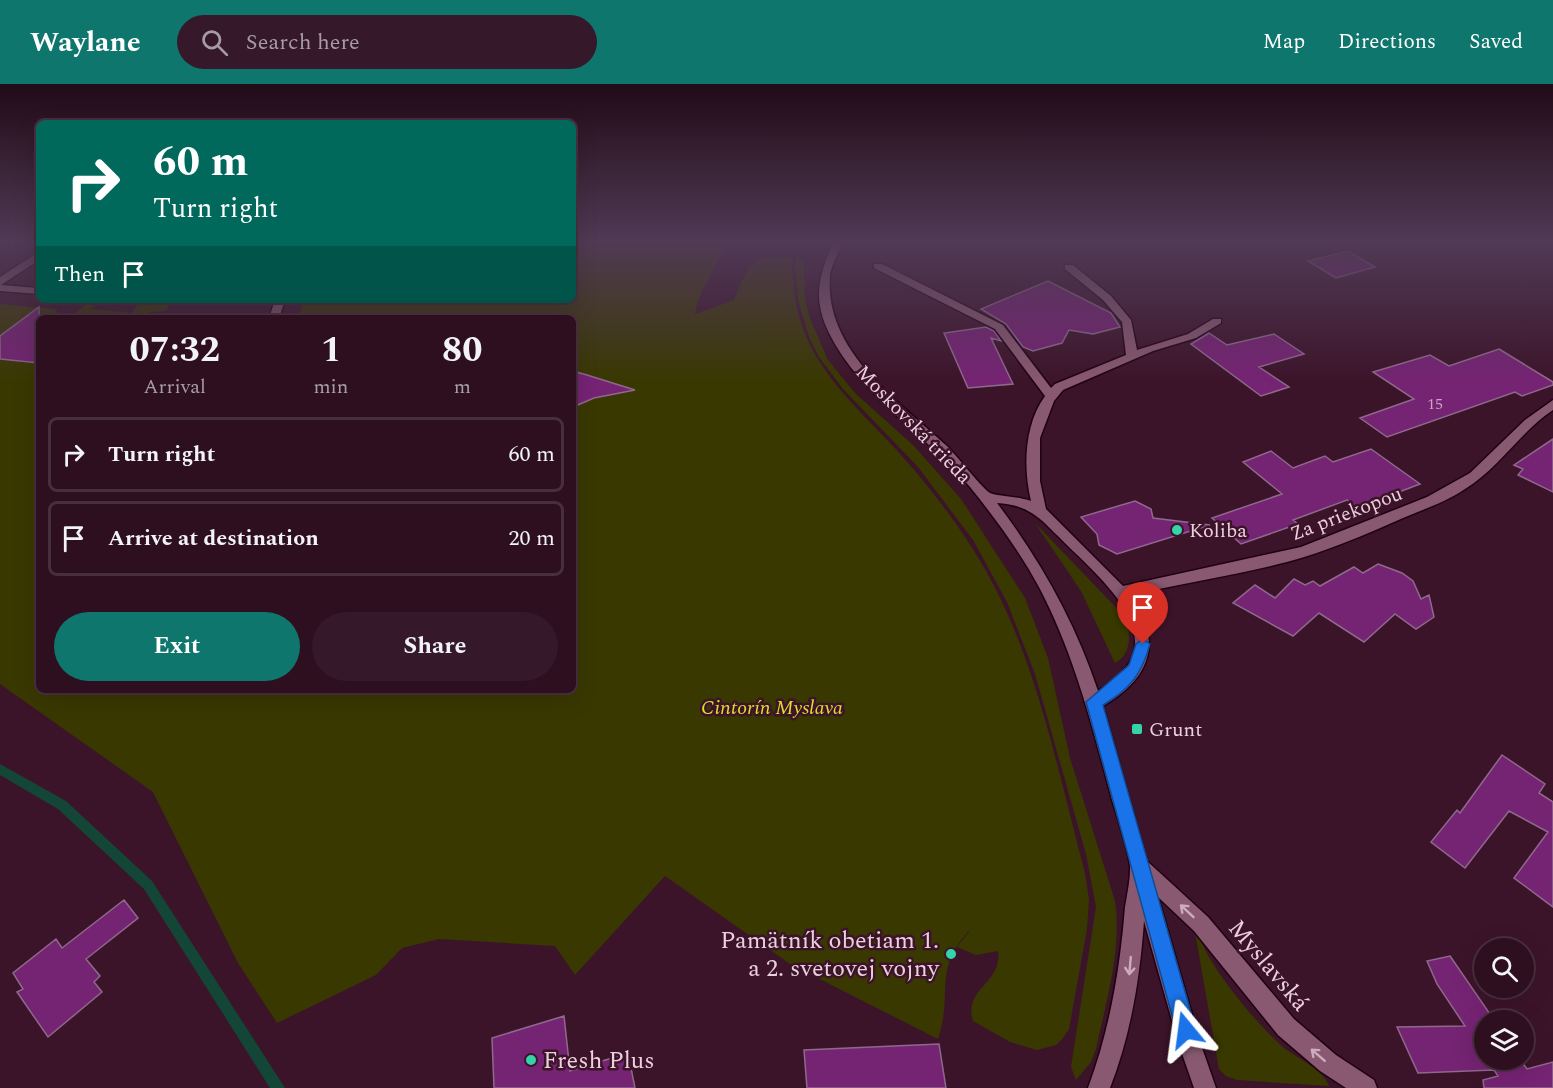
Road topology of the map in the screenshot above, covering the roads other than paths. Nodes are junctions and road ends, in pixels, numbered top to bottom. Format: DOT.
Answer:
graph roads {
  1 [pos="11,289"];
  2 [pos="826,289"];
  3 [pos="923,289"];
  4 [pos="1096,289"];
  5 [pos="36,291"];
  6 [pos="1217,321"];
  7 [pos="1132,356"];
  8 [pos="1051,396"];
  9 [pos="1553,404"];
  10 [pos="985,497"];
  11 [pos="1040,511"];
  12 [pos="1120,592"];
  13 [pos="1094,702"];
  14 [pos="1139,866"];
  15 [pos="1099,1088"];
  16 [pos="1205,1088"];
  17 [pos="1366,1088"];
  1 -- 5 [label="street"];
  2 -- 10 [label="street, Moskovská trieda"];
  3 -- 8 [label="street"];
  4 -- 7 [label="street"];
  6 -- 7 [label="street"];
  7 -- 8 [label="street"];
  8 -- 11 [label="street"];
  9 -- 12 [label="street, Za priekopou"];
  10 -- 11 [label="street"];
  10 -- 13 [label="street, Moskovská trieda"];
  11 -- 12 [label="street"];
  12 -- 13 [label="street"];
  13 -- 14 [label="street, Moskovská trieda"];
  14 -- 15 [label="street, Moskovská trieda, one-way"];
  14 -- 16 [label="street, Moskovská trieda"];
  17 -- 14 [label="street, Myslavská, one-way"];
}
